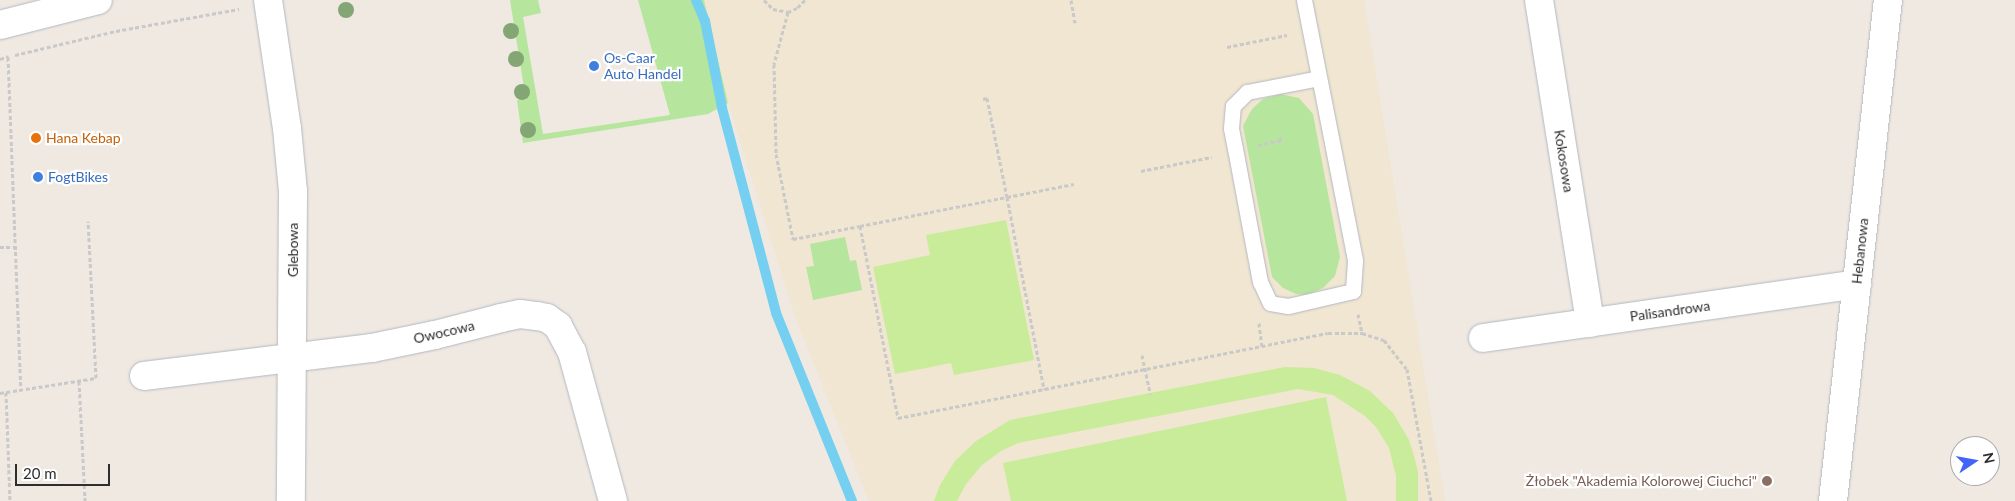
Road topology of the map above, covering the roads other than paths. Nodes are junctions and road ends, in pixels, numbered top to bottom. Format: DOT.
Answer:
graph roads {
  1 [pos="98,0"];
  2 [pos="1304,0"];
  3 [pos="1539,0"];
  4 [pos="1888,0"];
  5 [pos="269,2"];
  6 [pos="0,25"];
  7 [pos="1319,78"];
  8 [pos="1857,284"];
  9 [pos="1590,322"];
  10 [pos="1482,338"];
  11 [pos="293,358"];
  12 [pos="144,376"];
  13 [pos="291,501"];
  14 [pos="613,501"];
  15 [pos="1833,501"];
  1 -- 6 [label="street"];
  2 -- 7 [label="lane"];
  3 -- 9 [label="street, Kokosowa"];
  4 -- 8 [label="street, Hebanowa"];
  5 -- 11 [label="street, Glebowa"];
  7 -- 7 [label="lane"];
  8 -- 9 [label="street, Palisandrowa"];
  8 -- 15 [label="street, Hebanowa"];
  9 -- 10 [label="street, Palisandrowa"];
  11 -- 12 [label="street, Owocowa"];
  11 -- 13 [label="street, Glebowa"];
  11 -- 14 [label="street, Owocowa"];
}
